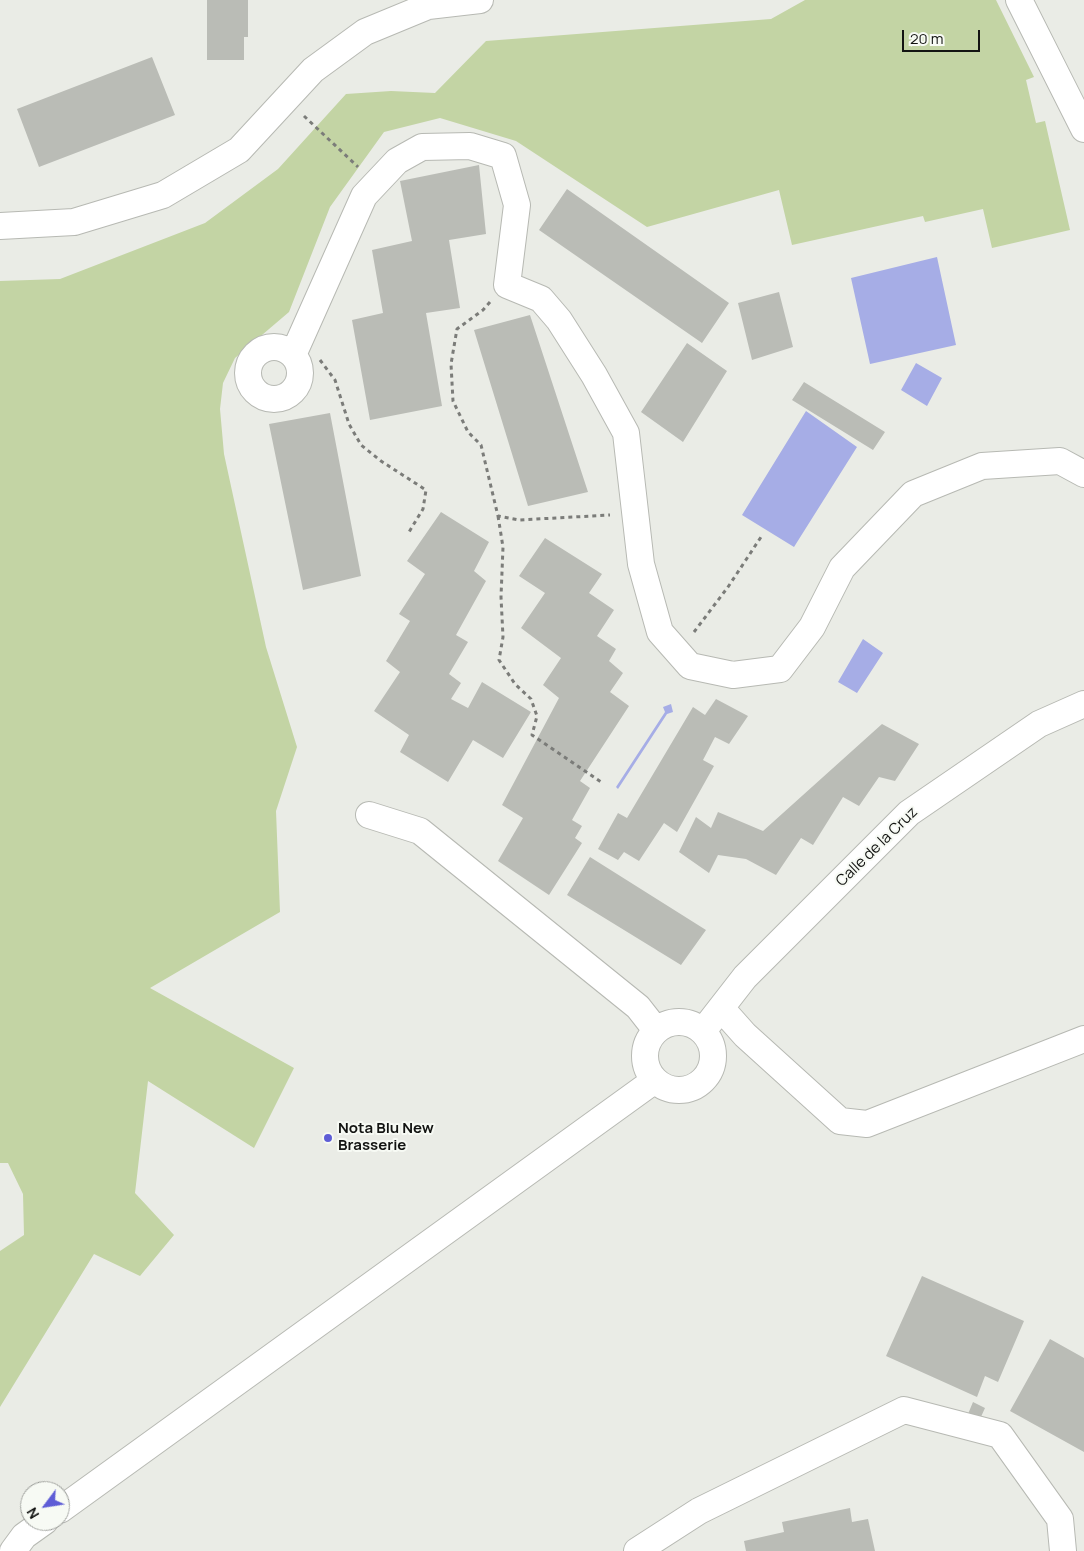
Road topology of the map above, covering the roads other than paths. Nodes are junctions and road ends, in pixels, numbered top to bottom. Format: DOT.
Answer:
graph roads {
  1 [pos="480,0"];
  2 [pos="1019,1"];
  3 [pos="1084,129"];
  4 [pos="0,226"];
  5 [pos="297,346"];
  6 [pos="1084,474"];
  7 [pos="1084,704"];
  8 [pos="369,815"];
  9 [pos="721,1008"];
  10 [pos="656,1030"];
  11 [pos="703,1031"];
  12 [pos="1084,1039"];
  13 [pos="655,1080"];
  14 [pos="70,1503"];
  15 [pos="31,1531"];
  16 [pos="13,1551"];
  17 [pos="637,1551"];
  18 [pos="1064,1551"];
  1 -- 4 [label="street"];
  2 -- 3 [label="street"];
  5 -- 6 [label="street"];
  7 -- 9 [label="street, Calle de la Cruz"];
  8 -- 10 [label="street"];
  9 -- 11 [label="street, Calle de la Cruz"];
  9 -- 12 [label="street"];
  10 -- 11 [label="street"];
  10 -- 13 [label="street"];
  11 -- 13 [label="street"];
  13 -- 14 [label="street"];
  15 -- 16 [label="street"];
  17 -- 18 [label="street"];
}
